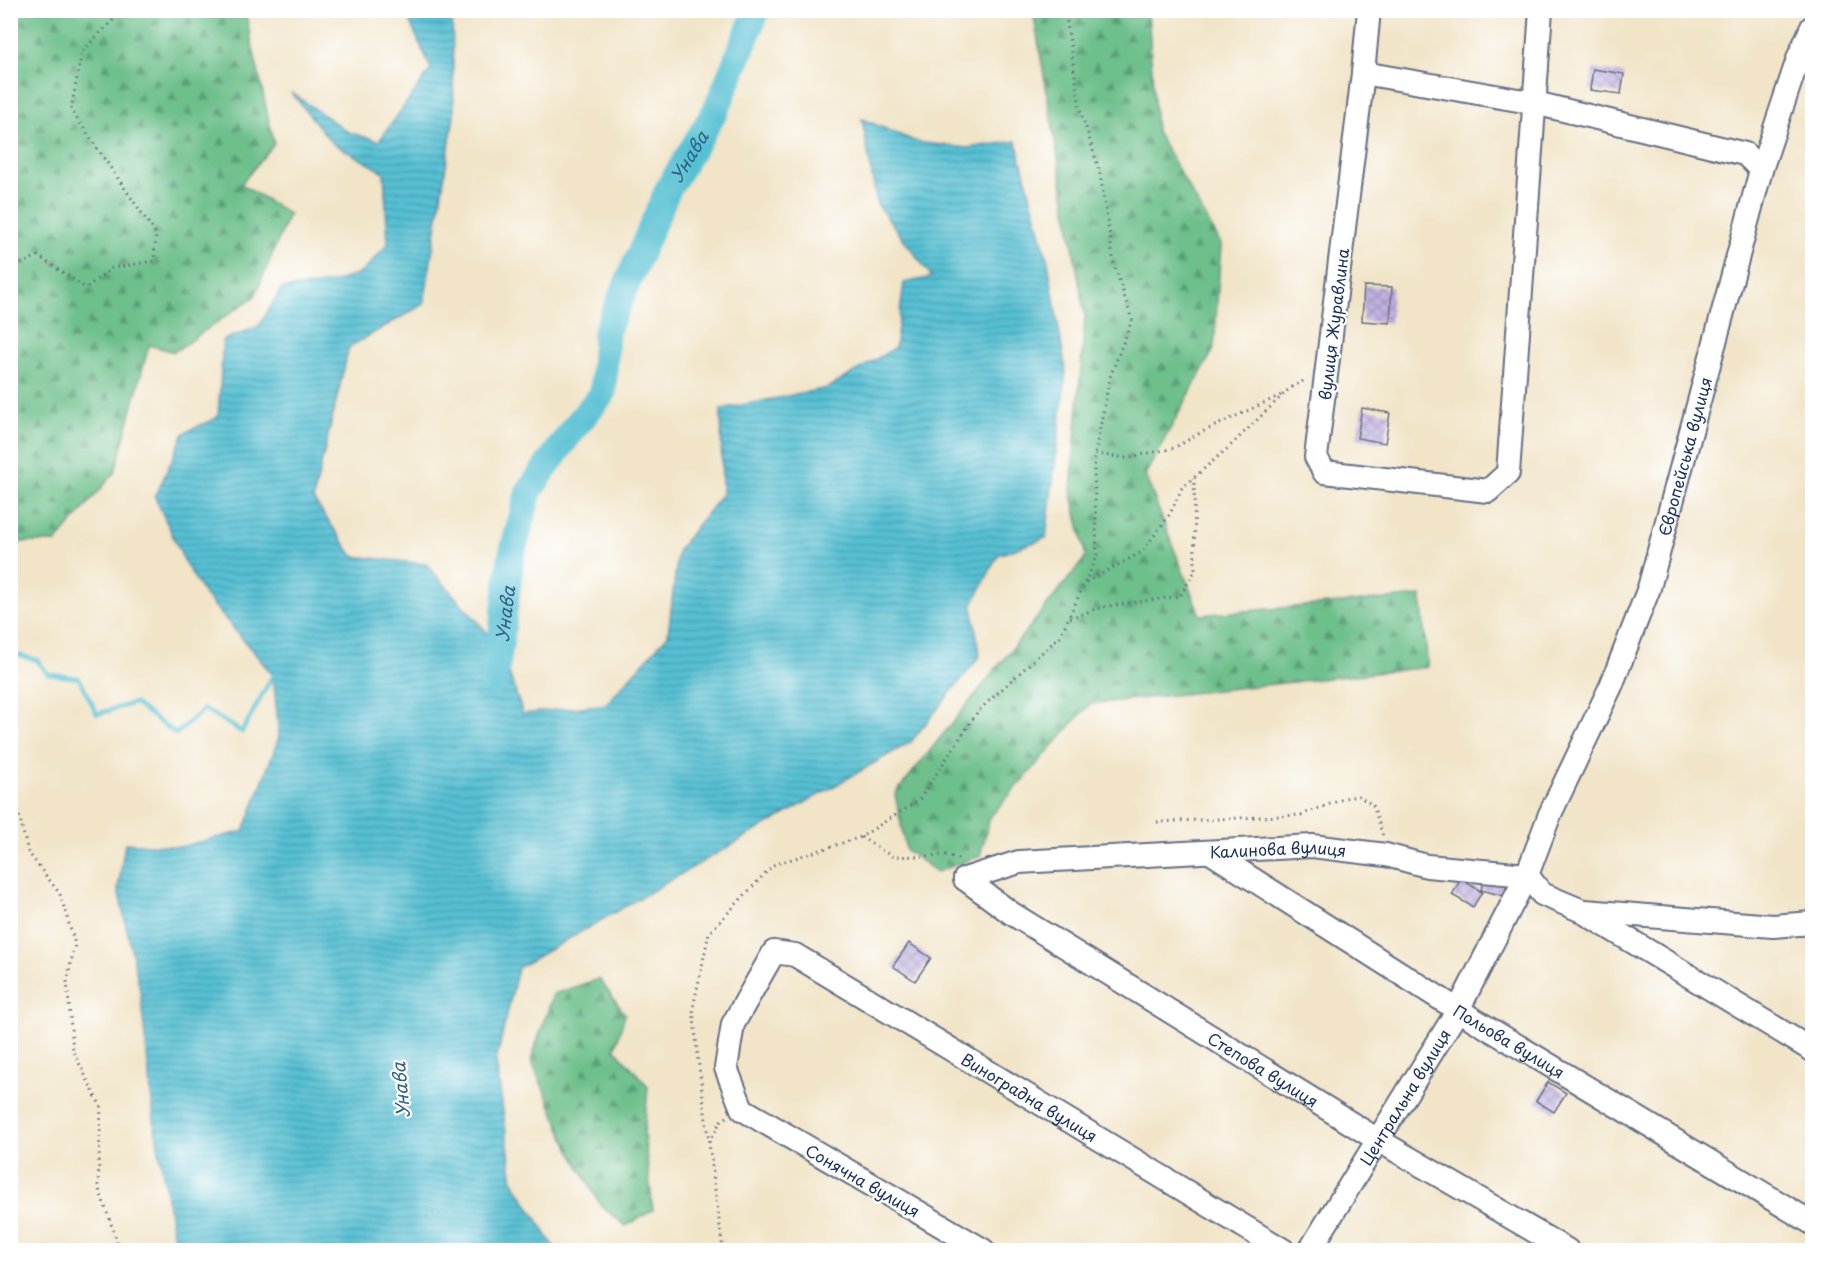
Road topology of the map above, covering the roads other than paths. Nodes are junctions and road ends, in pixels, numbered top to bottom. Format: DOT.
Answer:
graph roads {
  1 [pos="1369,10"];
  2 [pos="1541,10"];
  3 [pos="1812,27"];
  4 [pos="1364,73"];
  5 [pos="1535,103"];
  6 [pos="1761,170"];
  7 [pos="1210,852"];
  8 [pos="1527,875"];
  9 [pos="965,879"];
  10 [pos="1580,910"];
  11 [pos="1812,923"];
  12 [pos="774,952"];
  13 [pos="1458,1010"];
  14 [pos="1812,1050"];
  15 [pos="1378,1140"];
  16 [pos="1812,1223"];
  17 [pos="983,1251"];
  18 [pos="1283,1251"];
  19 [pos="1310,1251"];
  20 [pos="1567,1251"];
  1 -- 4 [label="street, вулиця Журавлина"];
  2 -- 5 [label="street"];
  3 -- 6 [label="street, Європейська вулиця"];
  4 -- 5 [label="street"];
  4 -- 5 [label="street, вулиця Журавлина"];
  5 -- 6 [label="street"];
  6 -- 8 [label="street, Європейська вулиця"];
  7 -- 8 [label="street, Калинова вулиця"];
  7 -- 9 [label="street, Калинова вулиця"];
  7 -- 13 [label="street, Польова вулиця"];
  8 -- 10 [label="street"];
  8 -- 13 [label="street, Центральна вулиця"];
  9 -- 15 [label="street, Степова вулиця"];
  10 -- 11 [label="street"];
  10 -- 14 [label="street"];
  12 -- 17 [label="street, Сонячна вулиця"];
  12 -- 18 [label="street, Виноградна вулиця"];
  13 -- 15 [label="street, Центральна вулиця"];
  13 -- 16 [label="street, Польова вулиця"];
  15 -- 19 [label="street, Центральна вулиця"];
  15 -- 20 [label="street, Степова вулиця"];
}
